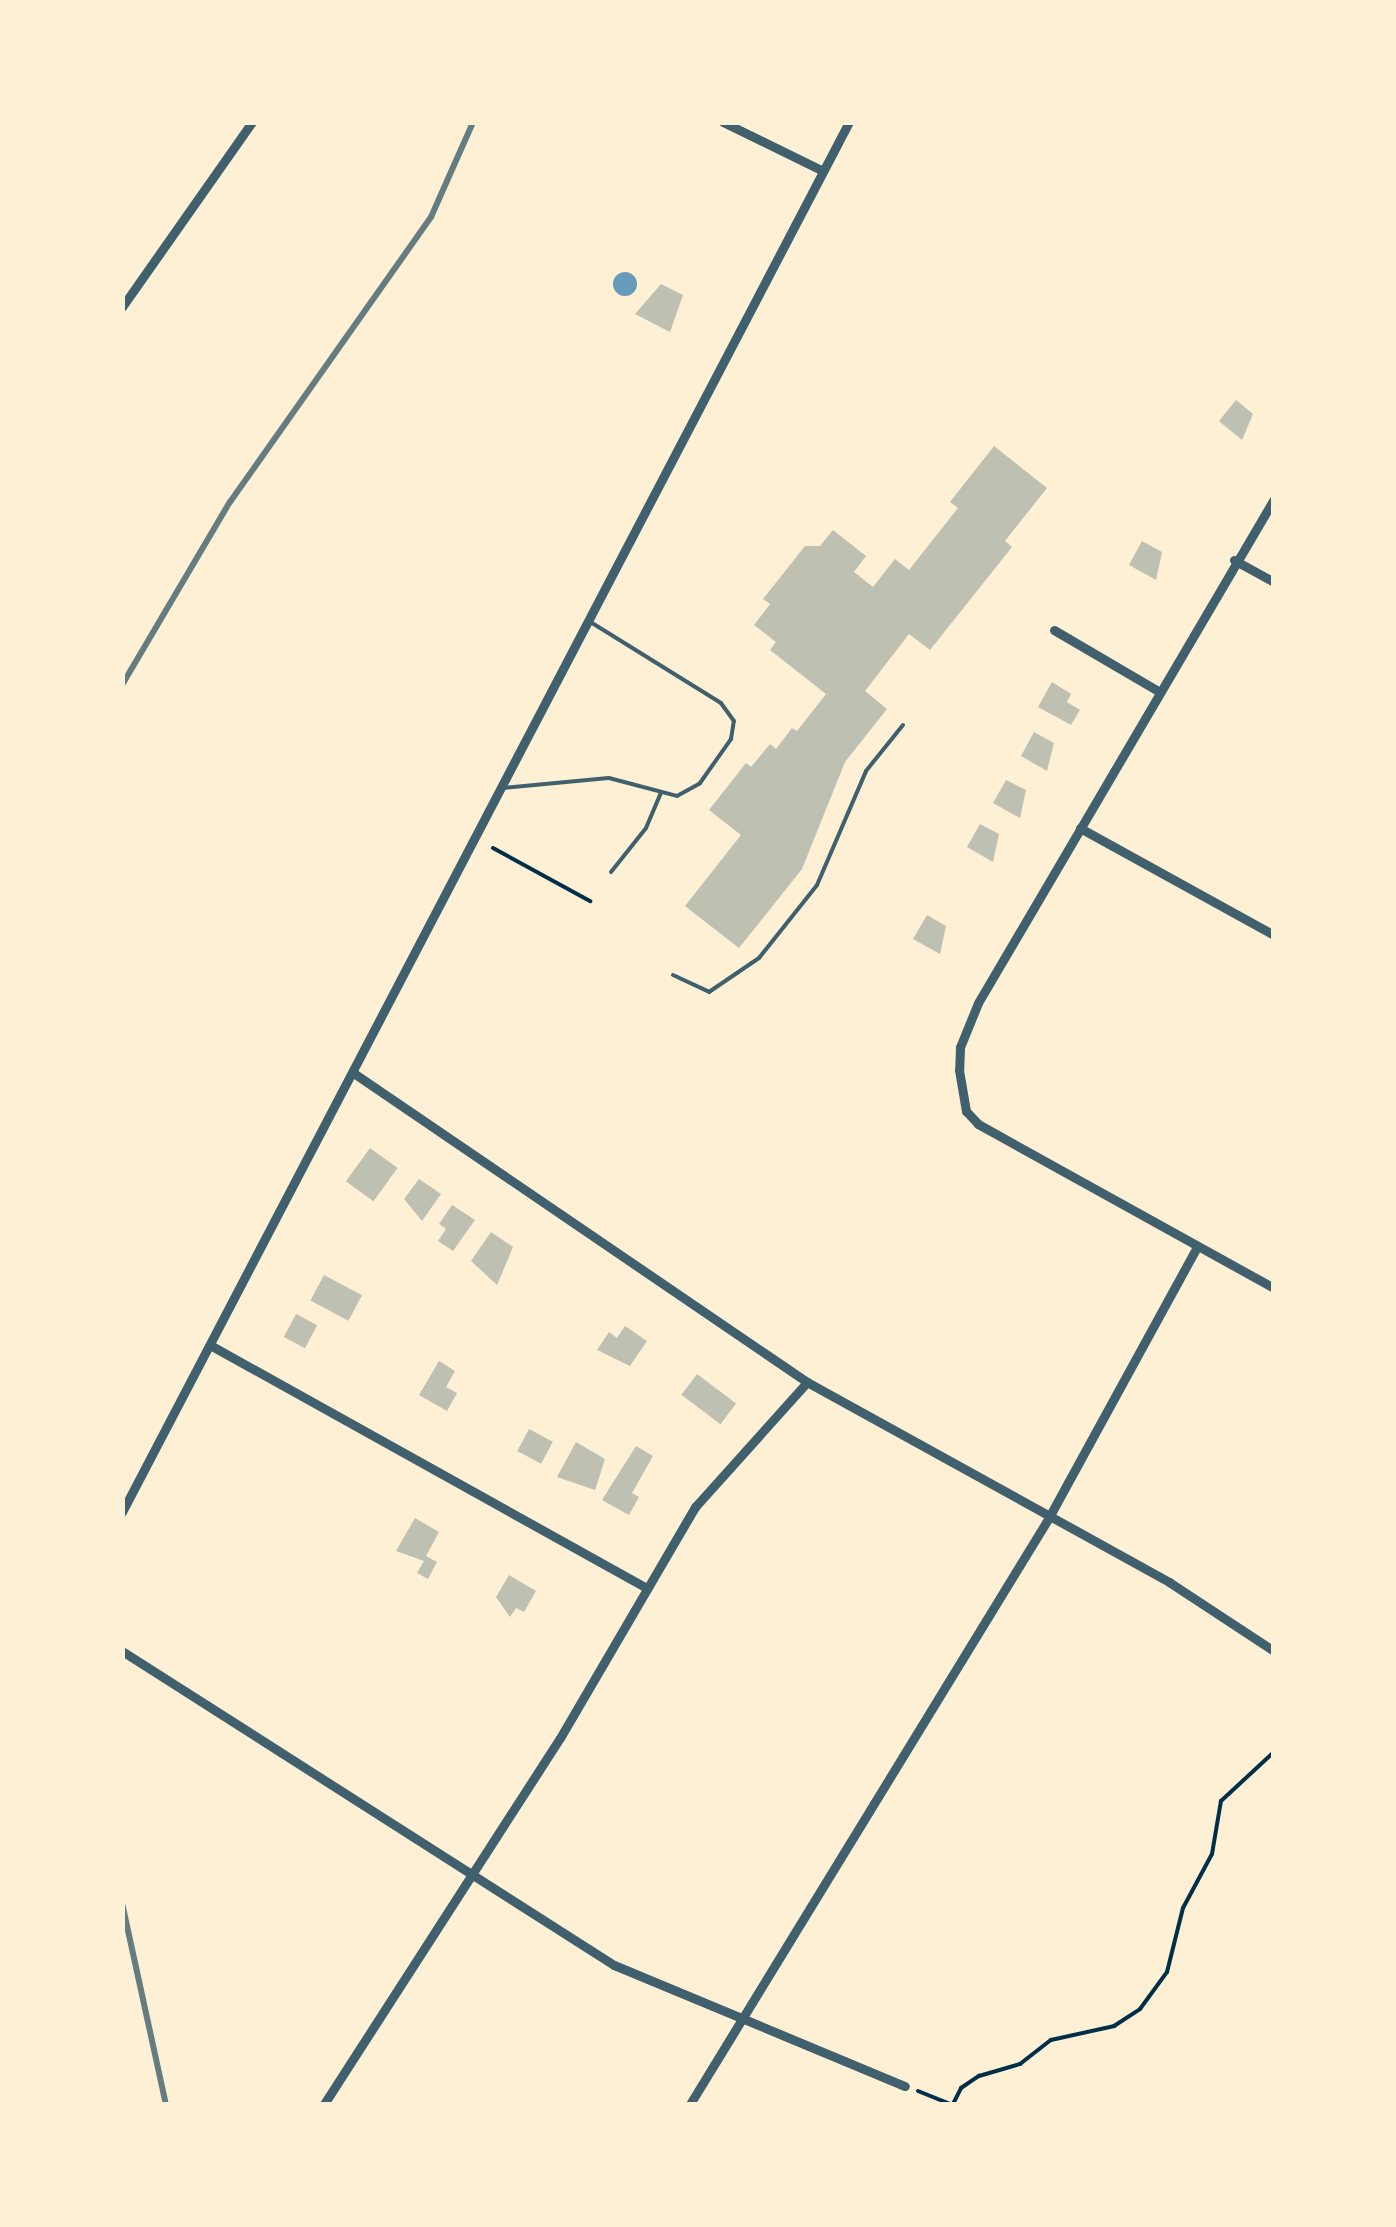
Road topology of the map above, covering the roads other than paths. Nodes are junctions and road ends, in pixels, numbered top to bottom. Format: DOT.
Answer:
graph roads {
  1 [pos="252,122"];
  2 [pos="723,122"];
  3 [pos="849,122"];
  4 [pos="823,171"];
  5 [pos="122,307"];
  6 [pos="1274,498"];
  7 [pos="1234,560"];
  8 [pos="1274,582"];
  9 [pos="588,622"];
  10 [pos="1054,630"];
  11 [pos="1158,691"];
  12 [pos="903,726"];
  13 [pos="503,788"];
  14 [pos="660,792"];
  15 [pos="1080,828"];
  16 [pos="611,872"];
  17 [pos="1274,936"];
  18 [pos="673,975"];
  19 [pos="355,1074"];
  20 [pos="1197,1247"];
  21 [pos="1274,1288"];
  22 [pos="210,1345"];
  23 [pos="807,1382"];
  24 [pos="122,1512"];
  25 [pos="1048,1519"];
  26 [pos="646,1588"];
  27 [pos="122,1651"];
  28 [pos="1274,1651"];
  29 [pos="475,1874"];
  30 [pos="745,2020"];
  31 [pos="904,2086"];
  32 [pos="324,2104"];
  33 [pos="690,2104"];
  1 -- 5 [label="street"];
  2 -- 4 [label="street"];
  3 -- 4 [label="street"];
  4 -- 9 [label="street"];
  6 -- 7 [label="street"];
  7 -- 8 [label="street"];
  7 -- 11 [label="street"];
  9 -- 13 [label="street"];
  9 -- 14 [label="lane"];
  10 -- 11 [label="street"];
  11 -- 15 [label="street"];
  12 -- 18 [label="lane"];
  13 -- 14 [label="lane"];
  13 -- 19 [label="street"];
  14 -- 16 [label="lane"];
  15 -- 17 [label="street"];
  15 -- 20 [label="street"];
  19 -- 22 [label="street"];
  19 -- 23 [label="street"];
  20 -- 21 [label="street"];
  20 -- 25 [label="street"];
  22 -- 24 [label="street"];
  22 -- 26 [label="street"];
  23 -- 25 [label="street"];
  23 -- 26 [label="street"];
  25 -- 28 [label="street"];
  25 -- 30 [label="street"];
  26 -- 29 [label="street"];
  27 -- 29 [label="street"];
  29 -- 30 [label="street"];
  29 -- 32 [label="street"];
  30 -- 31 [label="street"];
  30 -- 33 [label="street"];
}
